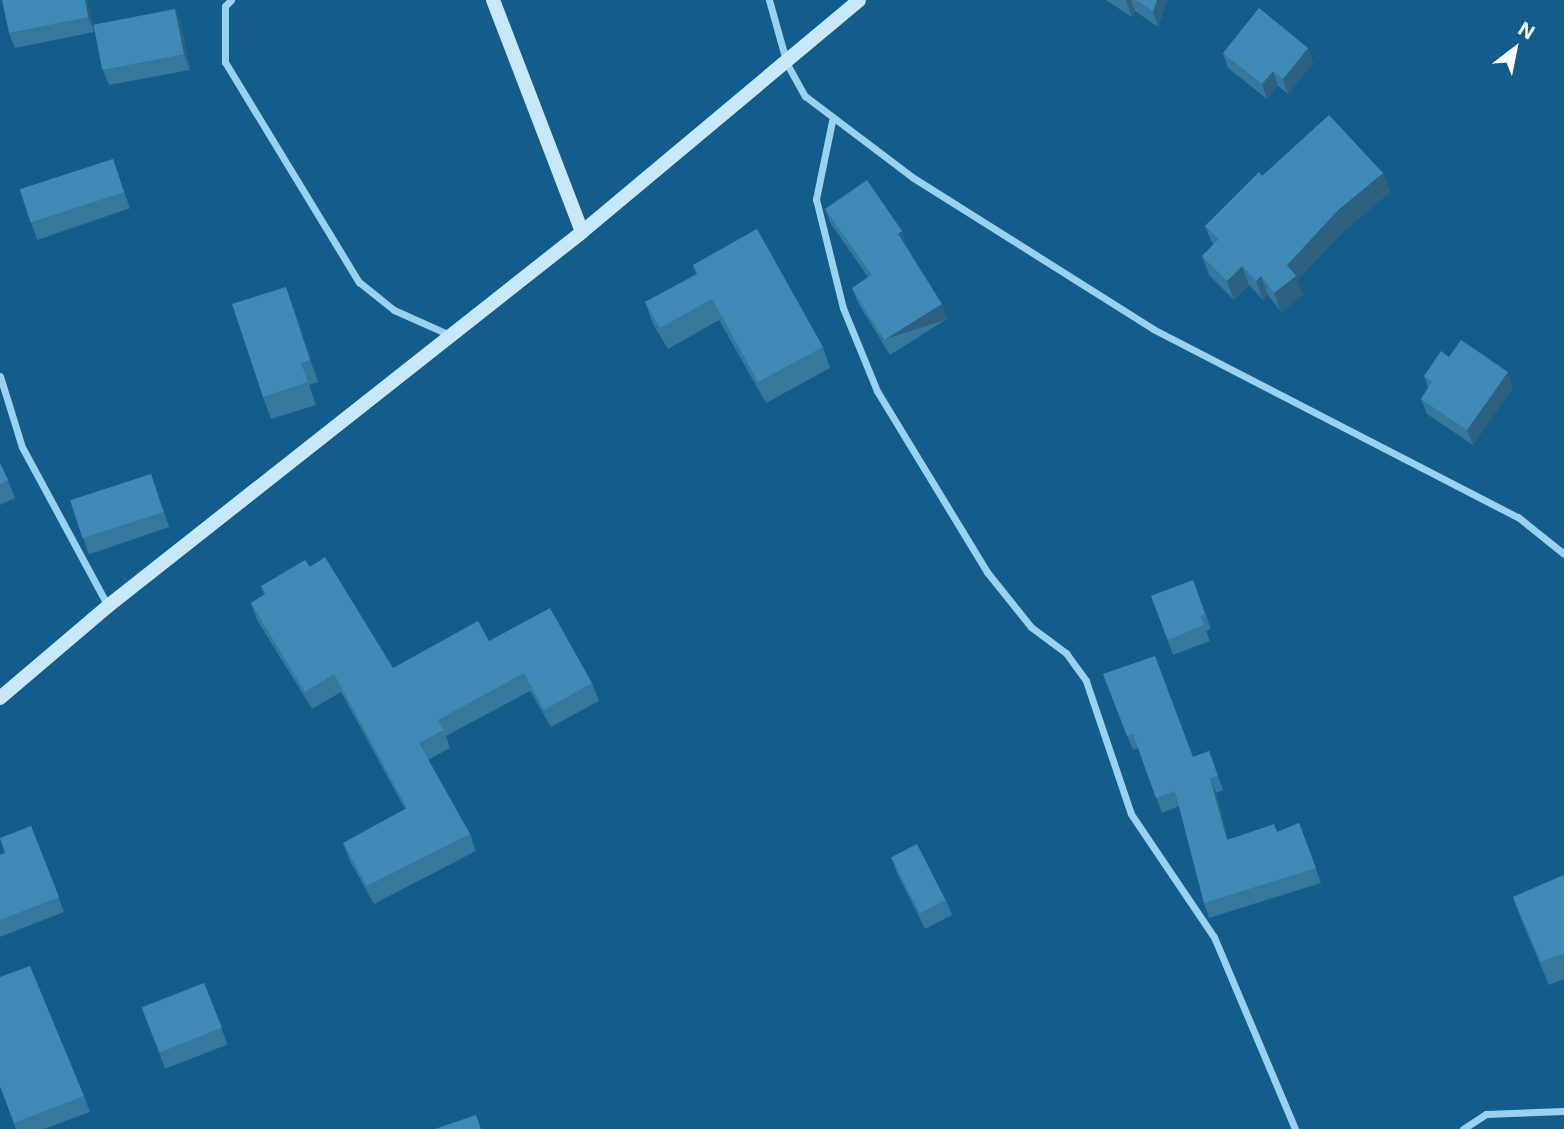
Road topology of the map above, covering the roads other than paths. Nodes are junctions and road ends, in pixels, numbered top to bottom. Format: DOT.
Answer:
graph roads {
  1 [pos="231,0"];
  2 [pos="493,0"];
  3 [pos="769,0"];
  4 [pos="859,0"];
  5 [pos="787,64"];
  6 [pos="832,121"];
  7 [pos="582,232"];
  8 [pos="450,335"];
  9 [pos="0,376"];
  10 [pos="1564,554"];
  11 [pos="108,606"];
  12 [pos="0,698"];
  13 [pos="1564,1111"];
  14 [pos="1295,1129"];
  15 [pos="1462,1129"];
  1 -- 8 [label="street"];
  2 -- 7 [label="street"];
  3 -- 5 [label="street"];
  4 -- 5 [label="street"];
  5 -- 6 [label="street"];
  5 -- 7 [label="street"];
  6 -- 10 [label="street"];
  6 -- 14 [label="street"];
  7 -- 8 [label="street"];
  8 -- 11 [label="street"];
  9 -- 11 [label="street"];
  11 -- 12 [label="street"];
  13 -- 15 [label="street"];
}
